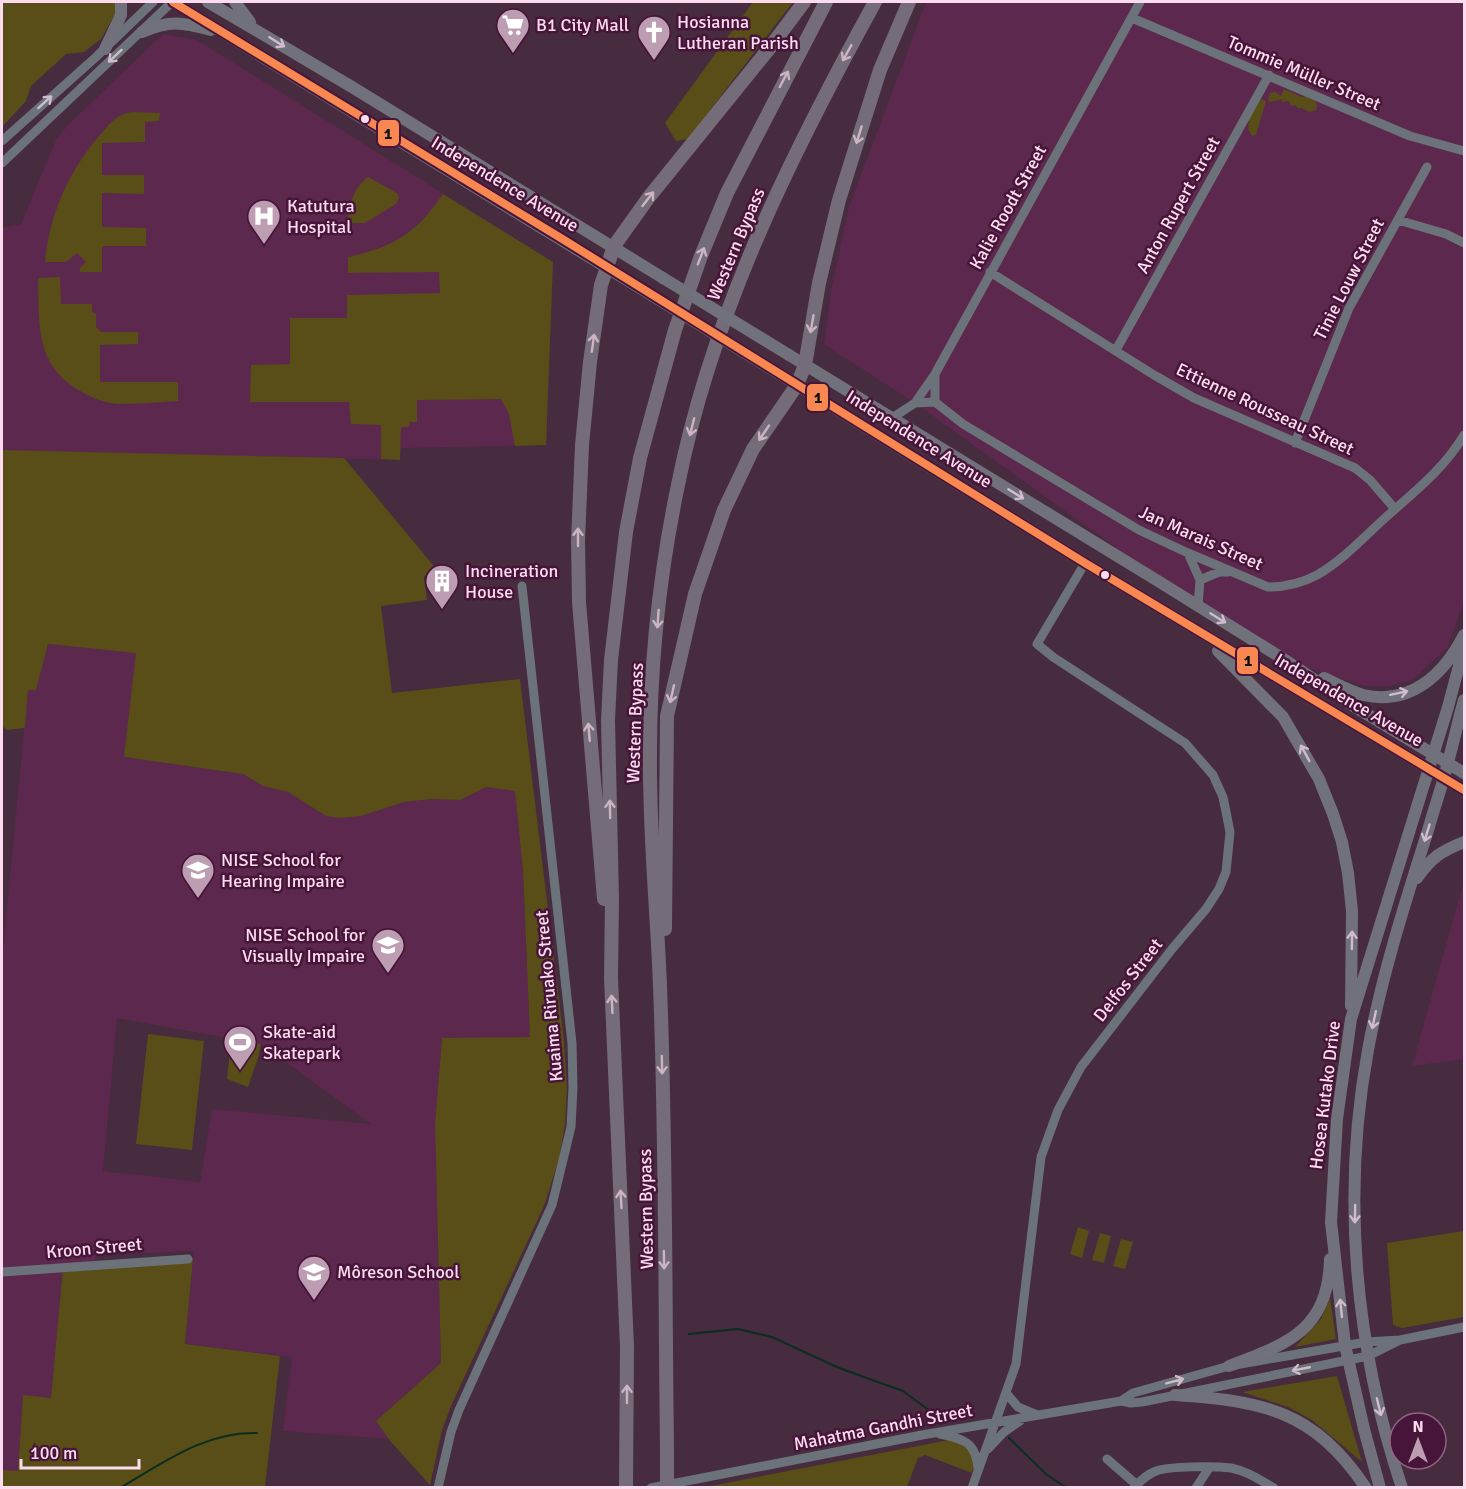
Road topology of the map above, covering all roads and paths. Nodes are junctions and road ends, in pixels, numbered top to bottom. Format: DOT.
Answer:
graph roads {
  1 [pos="121,2"];
  2 [pos="153,2"];
  3 [pos="172,2"];
  4 [pos="208,2"];
  5 [pos="235,2"];
  6 [pos="804,2"];
  7 [pos="826,2"];
  8 [pos="875,2"];
  9 [pos="909,2"];
  10 [pos="1140,2"];
  11 [pos="1132,18"];
  12 [pos="255,29"];
  13 [pos="142,32"];
  14 [pos="224,33"];
  15 [pos="105,49"];
  16 [pos="1269,75"];
  17 [pos="2,141"];
  18 [pos="1464,151"];
  19 [pos="2,163"];
  20 [pos="1427,167"];
  21 [pos="1398,220"];
  22 [pos="1464,243"];
  23 [pos="614,246"];
  24 [pos="606,267"];
  25 [pos="990,272"];
  26 [pos="1116,350"];
  27 [pos="805,365"];
  28 [pos="935,374"];
  29 [pos="797,384"];
  30 [pos="935,402"];
  31 [pos="915,403"];
  32 [pos="892,418"];
  33 [pos="1464,435"];
  34 [pos="1295,443"];
  35 [pos="1395,509"];
  36 [pos="1188,554"];
  37 [pos="1085,563"];
  38 [pos="1231,572"];
  39 [pos="1200,580"];
  40 [pos="522,586"];
  41 [pos="1197,606"];
  42 [pos="1184,624"];
  43 [pos="1464,635"];
  44 [pos="1464,647"];
  45 [pos="1285,660"];
  46 [pos="1464,700"];
  47 [pos="1433,753"];
  48 [pos="1448,763"];
  49 [pos="1428,767"];
  50 [pos="1464,773"];
  51 [pos="1444,777"];
  52 [pos="1464,790"];
  53 [pos="1464,842"];
  54 [pos="1410,888"];
  55 [pos="611,978"];
  56 [pos="660,985"];
  57 [pos="1351,1019"];
  58 [pos="1331,1222"];
  59 [pos="188,1259"];
  60 [pos="2,1272"];
  61 [pos="1464,1326"];
  62 [pos="1400,1340"];
  63 [pos="1366,1342"];
  64 [pos="1345,1345"];
  65 [pos="1368,1356"];
  66 [pos="1348,1360"];
  67 [pos="1229,1366"];
  68 [pos="1006,1393"];
  69 [pos="1175,1395"];
  70 [pos="1121,1401"];
  71 [pos="1037,1415"];
  72 [pos="1024,1418"];
  73 [pos="995,1423"];
  74 [pos="937,1433"];
  75 [pos="986,1451"];
  76 [pos="1107,1459"];
  77 [pos="1209,1468"];
  78 [pos="978,1472"];
  79 [pos="1135,1486"];
  80 [pos="438,1488"];
  81 [pos="626,1488"];
  82 [pos="651,1488"];
  83 [pos="667,1488"];
  84 [pos="972,1488"];
  85 [pos="1197,1488"];
  86 [pos="1274,1488"];
  87 [pos="1366,1488"];
  88 [pos="1380,1488"];
  89 [pos="1402,1488"];
  1 -- 15 [label="main road"];
  2 -- 15 [label="street"];
  3 -- 13 [label="street"];
  3 -- 14 [label="main road, Independence Avenue"];
  4 -- 12 [label="main road, Independence Avenue"];
  5 -- 12 [label="main road"];
  23 -- 6 [label="highway, one-way"];
  55 -- 7 [label="highway, Western Bypass, one-way"];
  8 -- 56 [label="highway, Western Bypass, one-way"];
  9 -- 27 [label="highway, one-way"];
  10 -- 11 [label="street, Kalie Roodt Street"];
  11 -- 16 [label="street, Tommie Müller Street"];
  11 -- 25 [label="street, Kalie Roodt Street"];
  12 -- 23 [label="main road, Independence Avenue, one-way"];
  13 -- 14 [label="main road"];
  13 -- 19 [label="street, one-way"];
  14 -- 24 [label="main road, Independence Avenue"];
  17 -- 15 [label="street, one-way"];
  16 -- 18 [label="street, Tommie Müller Street"];
  16 -- 26 [label="street, Anton Rupert Street"];
  20 -- 21 [label="street, Tinie Louw Street"];
  21 -- 22 [label="street"];
  21 -- 34 [label="street, Tinie Louw Street"];
  23 -- 24 [label="highway"];
  23 -- 27 [label="main road, Independence Avenue, bridge"];
  24 -- 29 [label="main road, Independence Avenue, bridge"];
  55 -- 24 [label="highway, one-way"];
  25 -- 26 [label="street, Ettienne Rousseau Street"];
  25 -- 28 [label="street, Kalie Roodt Street"];
  26 -- 34 [label="street, Ettienne Rousseau Street"];
  27 -- 29 [label="highway"];
  27 -- 32 [label="main road, Independence Avenue"];
  28 -- 30 [label="street"];
  28 -- 31 [label="street, Kalie Roodt Street"];
  29 -- 37 [label="main road, Independence Avenue"];
  29 -- 56 [label="highway, one-way"];
  30 -- 31 [label="street"];
  30 -- 36 [label="street, Jan Marais Street"];
  31 -- 32 [label="street, Kalie Roodt Street"];
  32 -- 41 [label="main road, Independence Avenue, one-way"];
  33 -- 35 [label="street, Jan Marais Street"];
  34 -- 35 [label="street, Ettienne Rousseau Street"];
  35 -- 38 [label="street, Jan Marais Street"];
  36 -- 38 [label="street, Jan Marais Street"];
  36 -- 39 [label="street"];
  37 -- 42 [label="main road, Independence Avenue"];
  37 -- 68 [label="street, Delfos Street"];
  38 -- 39 [label="street"];
  39 -- 41 [label="street"];
  40 -- 80 [label="street, Kuaima Riruako Street"];
  41 -- 45 [label="main road, Independence Avenue, one-way"];
  42 -- 49 [label="main road, Independence Avenue"];
  57 -- 42 [label="main road, one-way"];
  45 -- 43 [label="main road, one-way"];
  44 -- 47 [label="main road, Hosea Kutako Drive"];
  45 -- 47 [label="main road, Independence Avenue"];
  46 -- 48 [label="main road, Hosea Kutako Drive"];
  47 -- 48 [label="main road, Independence Avenue"];
  47 -- 49 [label="main road, Hosea Kutako Drive"];
  48 -- 50 [label="main road, Independence Avenue"];
  48 -- 51 [label="main road, Hosea Kutako Drive"];
  49 -- 51 [label="main road, Independence Avenue"];
  49 -- 57 [label="main road, Hosea Kutako Drive"];
  51 -- 52 [label="main road, Independence Avenue"];
  51 -- 54 [label="main road, Hosea Kutako Drive, one-way"];
  53 -- 54 [label="main road"];
  54 -- 63 [label="main road, Hosea Kutako Drive, one-way"];
  81 -- 55 [label="highway, Western Bypass, one-way"];
  56 -- 83 [label="highway, Western Bypass, one-way, bridge"];
  57 -- 58 [label="main road, Hosea Kutako Drive"];
  64 -- 58 [label="main road, Hosea Kutako Drive, one-way"];
  58 -- 67 [label="main road"];
  59 -- 60 [label="street, Kroon Street"];
  61 -- 62 [label="street"];
  62 -- 63 [label="street, Mahatma Gandhi Street"];
  62 -- 65 [label="street, Mahatma Gandhi Street"];
  63 -- 64 [label="street, Mahatma Gandhi Street"];
  63 -- 65 [label="main road, Hosea Kutako Drive"];
  64 -- 66 [label="main road, Hosea Kutako Drive"];
  64 -- 67 [label="street, Mahatma Gandhi Street"];
  65 -- 66 [label="street, Mahatma Gandhi Street"];
  65 -- 89 [label="main road, Hosea Kutako Drive, one-way"];
  66 -- 69 [label="street, Mahatma Gandhi Street, one-way"];
  66 -- 88 [label="main road, Hosea Kutako Drive"];
  70 -- 67 [label="street, Mahatma Gandhi Street, one-way"];
  68 -- 71 [label="street"];
  68 -- 73 [label="street, Delfos Street"];
  69 -- 70 [label="street, Mahatma Gandhi Street"];
  69 -- 87 [label="main road"];
  70 -- 71 [label="street, Mahatma Gandhi Street"];
  71 -- 72 [label="street, Mahatma Gandhi Street"];
  72 -- 73 [label="street, Mahatma Gandhi Street"];
  72 -- 75 [label="street"];
  73 -- 74 [label="street, Mahatma Gandhi Street"];
  73 -- 75 [label="street, Delfos Street"];
  74 -- 78 [label="street"];
  74 -- 82 [label="street, Mahatma Gandhi Street"];
  75 -- 78 [label="street, Delfos Street"];
  76 -- 79 [label="street"];
  77 -- 79 [label="street"];
  77 -- 85 [label="street"];
  77 -- 86 [label="street"];
  78 -- 84 [label="street, Delfos Street"];
}
